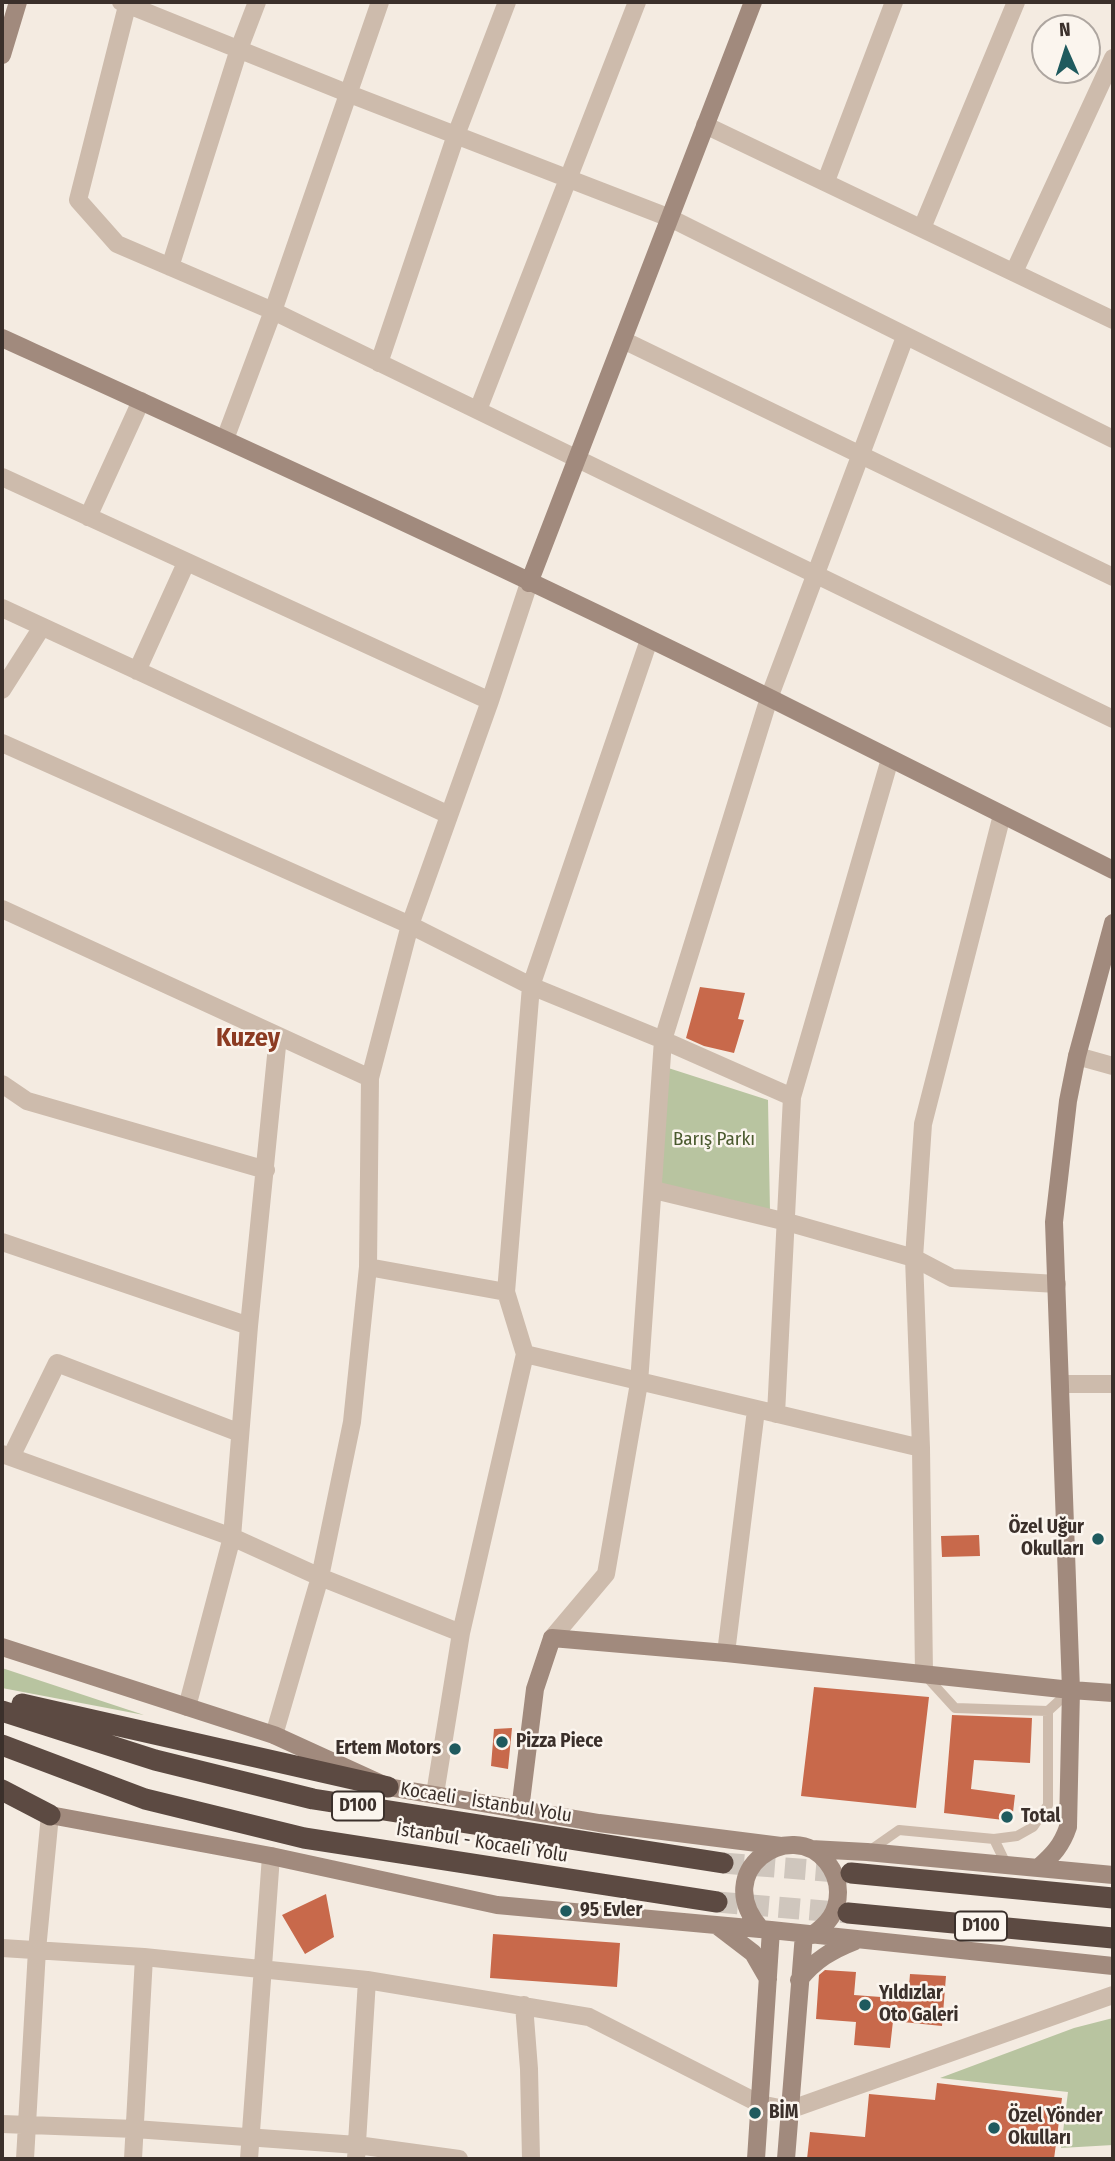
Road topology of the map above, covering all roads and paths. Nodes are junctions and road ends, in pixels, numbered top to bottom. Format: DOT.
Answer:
graph roads {
  1 [pos="18,2"];
  2 [pos="257,2"];
  3 [pos="380,2"];
  4 [pos="507,2"];
  5 [pos="636,2"];
  6 [pos="753,2"];
  7 [pos="894,2"];
  8 [pos="1016,2"];
  9 [pos="125,3"];
  10 [pos="239,50"];
  11 [pos="2,55"];
  12 [pos="1113,58"];
  13 [pos="346,93"];
  14 [pos="705,125"];
  15 [pos="456,135"];
  16 [pos="569,179"];
  17 [pos="826,181"];
  18 [pos="670,218"];
  19 [pos="922,228"];
  20 [pos="170,267"];
  21 [pos="1014,272"];
  22 [pos="272,311"];
  23 [pos="1113,320"];
  24 [pos="905,337"];
  25 [pos="2,338"];
  26 [pos="623,340"];
  27 [pos="379,363"];
  28 [pos="141,401"];
  29 [pos="478,410"];
  30 [pos="225,439"];
  31 [pos="1113,439"];
  32 [pos="859,455"];
  33 [pos="577,458"];
  34 [pos="2,477"];
  35 [pos="88,517"];
  36 [pos="186,563"];
  37 [pos="813,575"];
  38 [pos="1113,577"];
  39 [pos="529,583"];
  40 [pos="2,608"];
  41 [pos="43,627"];
  42 [pos="649,640"];
  43 [pos="137,671"];
  44 [pos="2,690"];
  45 [pos="769,698"];
  46 [pos="490,701"];
  47 [pos="1113,719"];
  48 [pos="2,743"];
  49 [pos="890,759"];
  50 [pos="449,815"];
  51 [pos="1002,815"];
  52 [pos="1113,870"];
  53 [pos="2,909"];
  54 [pos="1113,923"];
  55 [pos="410,925"];
  56 [pos="531,986"];
  57 [pos="278,1036"];
  58 [pos="663,1040"];
  59 [pos="1077,1056"];
  60 [pos="1113,1066"];
  61 [pos="370,1078"];
  62 [pos="2,1084"];
  63 [pos="792,1097"];
  64 [pos="265,1170"];
  65 [pos="654,1190"];
  66 [pos="787,1222"];
  67 [pos="2,1242"];
  68 [pos="914,1258"];
  69 [pos="368,1267"];
  70 [pos="1057,1284"];
  71 [pos="506,1292"];
  72 [pos="249,1326"];
  73 [pos="525,1354"];
  74 [pos="639,1382"];
  75 [pos="1060,1384"];
  76 [pos="1113,1384"];
  77 [pos="756,1410"];
  78 [pos="776,1414"];
  79 [pos="240,1433"];
  80 [pos="921,1448"];
  81 [pos="6,1456"];
  82 [pos="232,1537"];
  83 [pos="320,1577"];
  84 [pos="461,1633"];
  85 [pos="552,1639"];
  86 [pos="2,1647"];
  87 [pos="726,1653"];
  88 [pos="924,1674"];
  89 [pos="1071,1690"];
  90 [pos="1113,1693"];
  91 [pos="2,1700"];
  92 [pos="187,1707"];
  93 [pos="2,1711"];
  94 [pos="1048,1711"];
  95 [pos="274,1735"];
  96 [pos="2,1745"];
  97 [pos="388,1787"];
  98 [pos="2,1790"];
  99 [pos="435,1794"];
  100 [pos="2,1796"];
  101 [pos="520,1810"];
  102 [pos="50,1815"];
  103 [pos="994,1839"];
  104 [pos="781,1846"];
  105 [pos="811,1849"];
  106 [pos="867,1852"];
  107 [pos="271,1856"];
  108 [pos="723,1863"];
  109 [pos="1006,1864"];
  110 [pos="1038,1867"];
  111 [pos="851,1874"];
  112 [pos="1113,1875"];
  113 [pos="1113,1898"];
  114 [pos="717,1902"];
  115 [pos="848,1913"];
  116 [pos="716,1925"];
  117 [pos="766,1930"];
  118 [pos="808,1935"];
  119 [pos="1113,1938"];
  120 [pos="857,1940"];
  121 [pos="2,1948"];
  122 [pos="37,1950"];
  123 [pos="144,1957"];
  124 [pos="1113,1966"];
  125 [pos="263,1970"];
  126 [pos="367,1979"];
  127 [pos="768,1979"];
  128 [pos="799,1980"];
  129 [pos="1113,1995"];
  130 [pos="524,2005"];
  131 [pos="760,2104"];
  132 [pos="789,2110"];
  133 [pos="2,2123"];
  134 [pos="27,2125"];
  135 [pos="135,2129"];
  136 [pos="251,2137"];
  137 [pos="357,2152"];
  138 [pos="24,2159"];
  139 [pos="133,2159"];
  140 [pos="249,2159"];
  141 [pos="459,2159"];
  142 [pos="531,2159"];
  143 [pos="756,2159"];
  144 [pos="786,2159"];
  1 -- 11 [label="street"];
  2 -- 10 [label="street"];
  3 -- 13 [label="street"];
  4 -- 15 [label="street"];
  5 -- 16 [label="street"];
  6 -- 14 [label="street"];
  7 -- 17 [label="street"];
  8 -- 19 [label="street"];
  9 -- 10 [label="street"];
  9 -- 20 [label="street"];
  10 -- 13 [label="street"];
  10 -- 20 [label="street"];
  12 -- 21 [label="street"];
  13 -- 15 [label="street"];
  13 -- 22 [label="street"];
  14 -- 17 [label="street"];
  14 -- 18 [label="street"];
  15 -- 16 [label="street"];
  15 -- 27 [label="street"];
  16 -- 18 [label="street"];
  16 -- 29 [label="street"];
  17 -- 19 [label="street"];
  18 -- 24 [label="street"];
  18 -- 26 [label="street"];
  19 -- 21 [label="street"];
  20 -- 22 [label="street"];
  21 -- 23 [label="street"];
  22 -- 27 [label="street"];
  22 -- 30 [label="street"];
  24 -- 31 [label="street"];
  24 -- 32 [label="street"];
  25 -- 28 [label="street"];
  26 -- 32 [label="street"];
  26 -- 33 [label="street"];
  27 -- 29 [label="street"];
  28 -- 30 [label="street"];
  28 -- 35 [label="street"];
  29 -- 33 [label="street"];
  30 -- 39 [label="street"];
  32 -- 37 [label="street"];
  32 -- 38 [label="street"];
  33 -- 37 [label="street"];
  33 -- 39 [label="street"];
  34 -- 35 [label="street"];
  35 -- 36 [label="street"];
  36 -- 43 [label="street"];
  36 -- 46 [label="street"];
  37 -- 45 [label="street"];
  37 -- 47 [label="street"];
  39 -- 42 [label="street"];
  39 -- 46 [label="street"];
  40 -- 41 [label="street"];
  41 -- 43 [label="street"];
  41 -- 44 [label="street"];
  42 -- 45 [label="street"];
  42 -- 56 [label="street"];
  43 -- 50 [label="street"];
  45 -- 49 [label="street"];
  45 -- 58 [label="street"];
  46 -- 50 [label="street"];
  48 -- 55 [label="street"];
  49 -- 51 [label="street"];
  49 -- 63 [label="street"];
  50 -- 55 [label="street"];
  51 -- 52 [label="street"];
  51 -- 68 [label="street"];
  53 -- 57 [label="street"];
  54 -- 59 [label="street"];
  55 -- 56 [label="street"];
  55 -- 61 [label="street"];
  56 -- 58 [label="street"];
  56 -- 71 [label="street"];
  57 -- 61 [label="street"];
  57 -- 64 [label="street"];
  58 -- 63 [label="street"];
  58 -- 65 [label="street"];
  59 -- 60 [label="street"];
  59 -- 70 [label="street"];
  61 -- 69 [label="street"];
  62 -- 64 [label="street"];
  63 -- 66 [label="street"];
  64 -- 72 [label="street"];
  65 -- 66 [label="street"];
  65 -- 74 [label="street"];
  66 -- 68 [label="street"];
  66 -- 78 [label="street"];
  67 -- 72 [label="street"];
  68 -- 70 [label="street"];
  68 -- 80 [label="street"];
  69 -- 71 [label="street"];
  69 -- 83 [label="street"];
  70 -- 75 [label="street"];
  71 -- 73 [label="street"];
  72 -- 79 [label="street"];
  73 -- 74 [label="street"];
  73 -- 84 [label="street"];
  74 -- 77 [label="street"];
  74 -- 85 [label="street"];
  75 -- 76 [label="street"];
  75 -- 89 [label="street"];
  77 -- 78 [label="street"];
  77 -- 87 [label="street"];
  78 -- 80 [label="street"];
  79 -- 81 [label="street"];
  79 -- 82 [label="street"];
  80 -- 88 [label="street"];
  81 -- 82 [label="street"];
  82 -- 83 [label="street"];
  82 -- 92 [label="street"];
  83 -- 84 [label="street"];
  83 -- 95 [label="street"];
  84 -- 99 [label="street"];
  85 -- 87 [label="street"];
  85 -- 101 [label="street"];
  86 -- 92 [label="street"];
  87 -- 88 [label="street"];
  88 -- 89 [label="street"];
  88 -- 94 [label="lane"];
  89 -- 90 [label="street"];
  89 -- 94 [label="lane"];
  89 -- 110 [label="street"];
  91 -- 97 [label="highway"];
  92 -- 95 [label="street"];
  93 -- 108 [label="highway, Kocaeli - İstanbul Yolu / D100"];
  94 -- 103 [label="lane"];
  95 -- 97 [label="street"];
  96 -- 114 [label="highway, İstanbul - Kocaeli Yolu / D100"];
  97 -- 99 [label="street"];
  98 -- 102 [label="highway"];
  99 -- 101 [label="street"];
  100 -- 102 [label="street"];
  101 -- 104 [label="street"];
  102 -- 107 [label="street"];
  102 -- 122 [label="street"];
  103 -- 106 [label="lane"];
  103 -- 109 [label="lane"];
  104 -- 105 [label="street"];
  104 -- 117 [label="street"];
  105 -- 106 [label="street"];
  105 -- 118 [label="street"];
  106 -- 109 [label="street"];
  107 -- 116 [label="street"];
  107 -- 125 [label="street"];
  109 -- 110 [label="street"];
  110 -- 112 [label="street"];
  111 -- 113 [label="highway, D100"];
  115 -- 119 [label="highway, D100"];
  116 -- 117 [label="street"];
  116 -- 127 [label="street"];
  117 -- 118 [label="street"];
  117 -- 127 [label="street"];
  118 -- 120 [label="street"];
  118 -- 128 [label="street"];
  120 -- 124 [label="street"];
  120 -- 128 [label="street"];
  121 -- 122 [label="street"];
  122 -- 123 [label="street"];
  122 -- 134 [label="street"];
  123 -- 125 [label="street"];
  123 -- 135 [label="street"];
  125 -- 126 [label="street"];
  125 -- 136 [label="street"];
  126 -- 130 [label="street"];
  126 -- 137 [label="street"];
  127 -- 131 [label="street"];
  128 -- 132 [label="street"];
  129 -- 132 [label="street"];
  130 -- 131 [label="street"];
  130 -- 142 [label="street"];
  131 -- 132 [label="street"];
  131 -- 143 [label="street"];
  132 -- 144 [label="street"];
  133 -- 134 [label="street"];
  134 -- 135 [label="street"];
  134 -- 138 [label="street"];
  135 -- 136 [label="street"];
  135 -- 139 [label="street"];
  136 -- 137 [label="street"];
  136 -- 140 [label="street"];
  137 -- 141 [label="street"];
}
